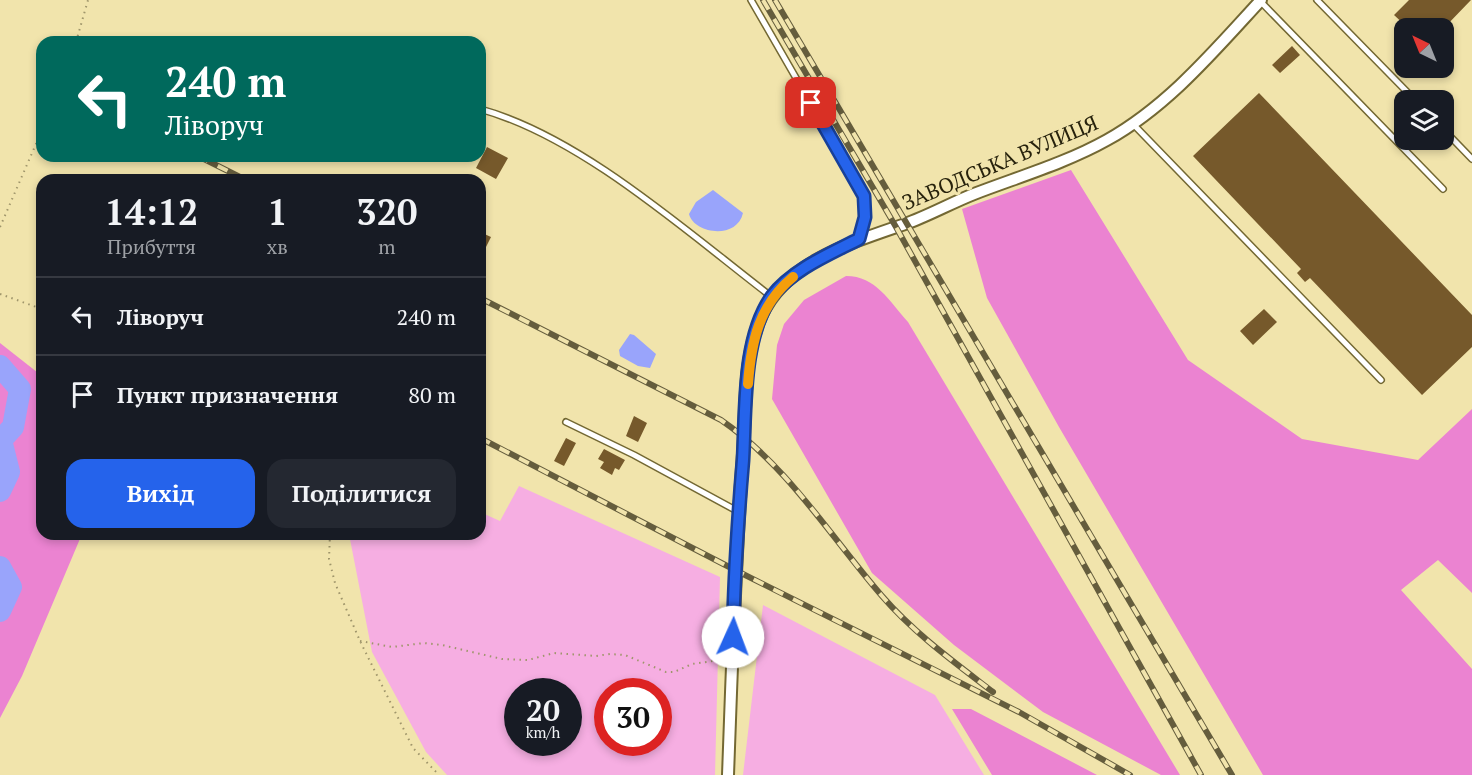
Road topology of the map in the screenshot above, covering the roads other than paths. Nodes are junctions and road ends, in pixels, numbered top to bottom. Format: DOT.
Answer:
graph roads {
  1 [pos="751,0"];
  2 [pos="1317,0"];
  3 [pos="1260,1"];
  4 [pos="1405,90"];
  5 [pos="486,111"];
  6 [pos="1133,124"];
  7 [pos="1454,140"];
  8 [pos="1472,159"];
  9 [pos="1443,189"];
  10 [pos="859,239"];
  11 [pos="772,297"];
  12 [pos="1381,380"];
  13 [pos="566,422"];
  14 [pos="739,512"];
  15 [pos="728,775"];
  1 -- 10 [label="lane"];
  2 -- 4 [label="lane"];
  3 -- 6 [label="street, ЗАВОДСЬКА ВУЛИЦЯ"];
  3 -- 9 [label="lane"];
  5 -- 11 [label="lane"];
  6 -- 10 [label="street, ЗАВОДСЬКА ВУЛИЦЯ"];
  6 -- 12 [label="lane"];
  7 -- 8 [label="lane"];
  10 -- 11 [label="street, ЗАВОДСЬКА ВУЛИЦЯ"];
  11 -- 14 [label="street, ЗАВОДСЬКА ВУЛИЦЯ"];
  13 -- 14 [label="lane"];
  14 -- 15 [label="street, ЗАВОДСЬКА ВУЛИЦЯ"];
}
